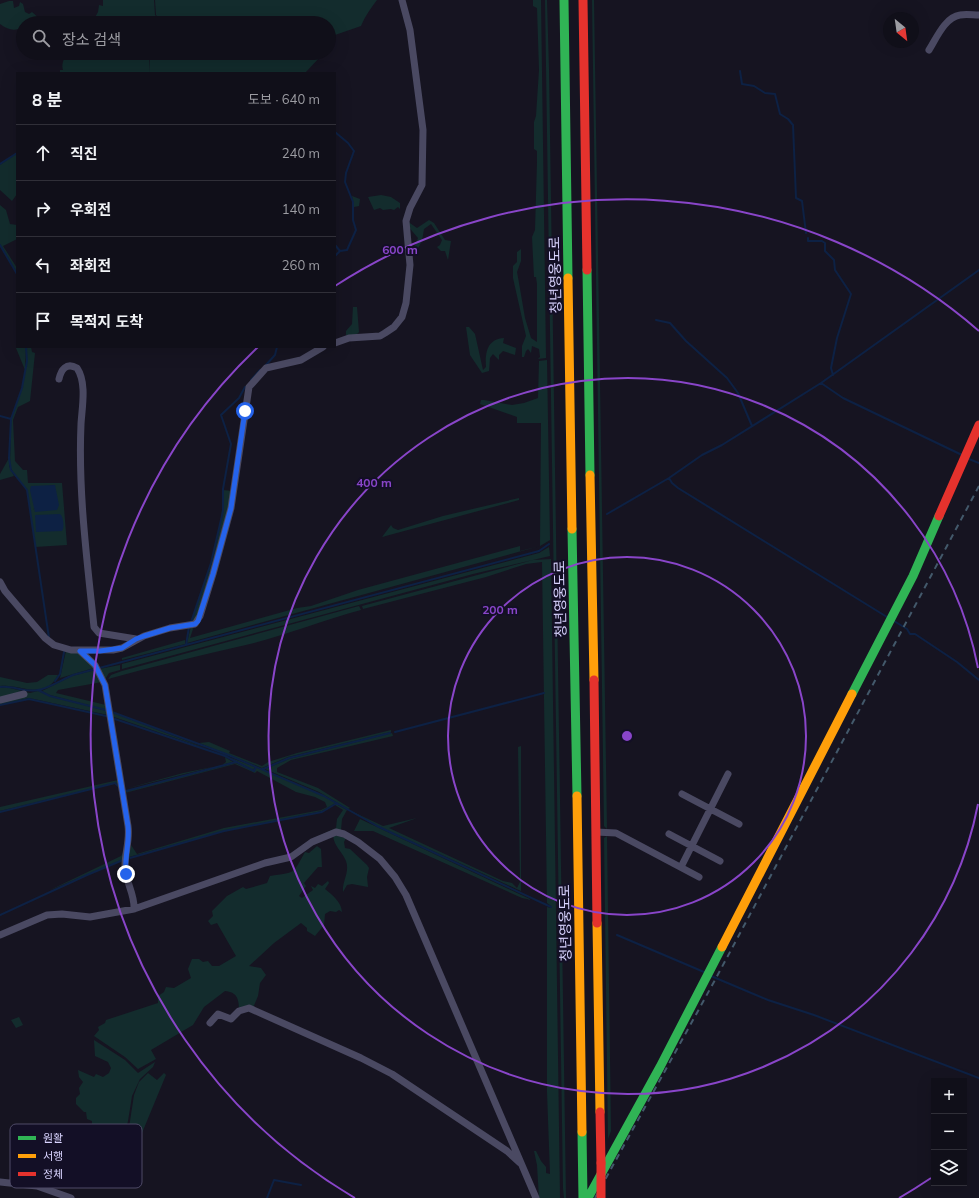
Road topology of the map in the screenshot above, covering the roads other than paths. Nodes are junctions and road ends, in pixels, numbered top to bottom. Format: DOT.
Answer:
graph roads {
  1 [pos="402,0"];
  2 [pos="564,0"];
  3 [pos="583,0"];
  4 [pos="979,15"];
  5 [pos="929,50"];
  6 [pos="336,343"];
  7 [pos="321,348"];
  8 [pos="59,379"];
  9 [pos="979,425"];
  10 [pos="0,582"];
  11 [pos="2,591"];
  12 [pos="136,639"];
  13 [pos="80,651"];
  14 [pos="24,694"];
  15 [pos="0,700"];
  16 [pos="728,774"];
  17 [pos="682,794"];
  18 [pos="710,809"];
  19 [pos="739,824"];
  20 [pos="596,832"];
  21 [pos="669,834"];
  22 [pos="692,846"];
  23 [pos="720,861"];
  24 [pos="681,867"];
  25 [pos="699,877"];
  26 [pos="134,909"];
  27 [pos="0,935"];
  28 [pos="210,1023"];
  29 [pos="523,1165"];
  30 [pos="0,1182"];
  31 [pos="10,1183"];
  32 [pos="42,1188"];
  33 [pos="585,1197"];
  34 [pos="70,1198"];
  35 [pos="536,1198"];
  36 [pos="601,1198"];
  1 -- 6 [label="street"];
  2 -- 33 [label="main road, 청년영웅도로"];
  3 -- 20 [label="main road"];
  4 -- 5 [label="street"];
  7 -- 12 [label="street"];
  8 -- 12 [label="street"];
  9 -- 33 [label="main road"];
  10 -- 11 [label="street"];
  11 -- 13 [label="street"];
  12 -- 13 [label="street"];
  13 -- 26 [label="street"];
  14 -- 15 [label="street"];
  16 -- 18 [label="street"];
  17 -- 18 [label="street"];
  18 -- 19 [label="street"];
  18 -- 22 [label="street"];
  20 -- 24 [label="street"];
  20 -- 36 [label="main road, bridge"];
  21 -- 22 [label="street"];
  22 -- 23 [label="street"];
  22 -- 24 [label="street"];
  24 -- 25 [label="street"];
  26 -- 27 [label="street"];
  26 -- 29 [label="street"];
  28 -- 29 [label="street"];
  29 -- 35 [label="street"];
  30 -- 31 [label="street"];
  32 -- 34 [label="street"];
}
